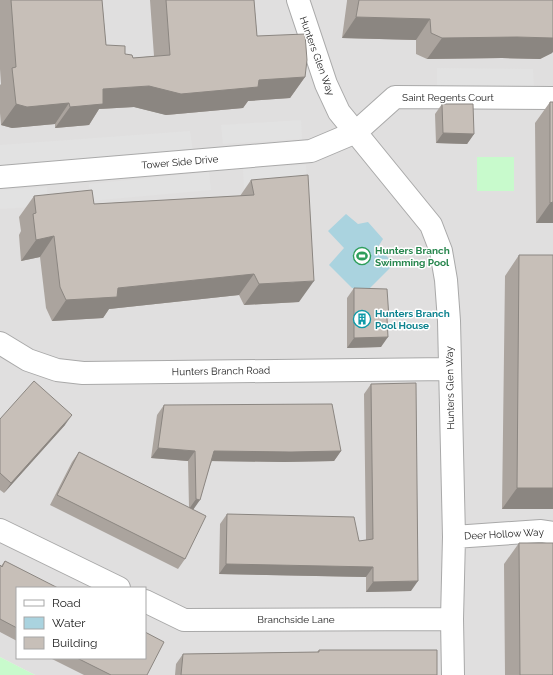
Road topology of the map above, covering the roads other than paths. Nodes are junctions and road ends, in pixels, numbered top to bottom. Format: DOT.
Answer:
graph roads {
  1 [pos="298,0"];
  2 [pos="553,98"];
  3 [pos="356,132"];
  4 [pos="0,176"];
  5 [pos="0,343"];
  6 [pos="449,369"];
  7 [pos="0,530"];
  8 [pos="553,532"];
  9 [pos="454,537"];
  10 [pos="117,587"];
  11 [pos="146,601"];
  12 [pos="452,619"];
  13 [pos="453,675"];
  1 -- 3 [label="street, Hunters Glen Way"];
  2 -- 3 [label="street, Saint Regents Court"];
  3 -- 4 [label="street, Tower Side Drive"];
  3 -- 6 [label="street, Hunters Glen Way"];
  5 -- 6 [label="street, Hunters Branch Road"];
  6 -- 9 [label="street, Hunters Glen Way"];
  7 -- 10 [label="street"];
  8 -- 9 [label="street, Deer Hollow Way"];
  9 -- 12 [label="street, Hunters Glen Way"];
  11 -- 12 [label="street, Branchside Lane"];
  12 -- 13 [label="street, Hunters Glen Way"];
}
